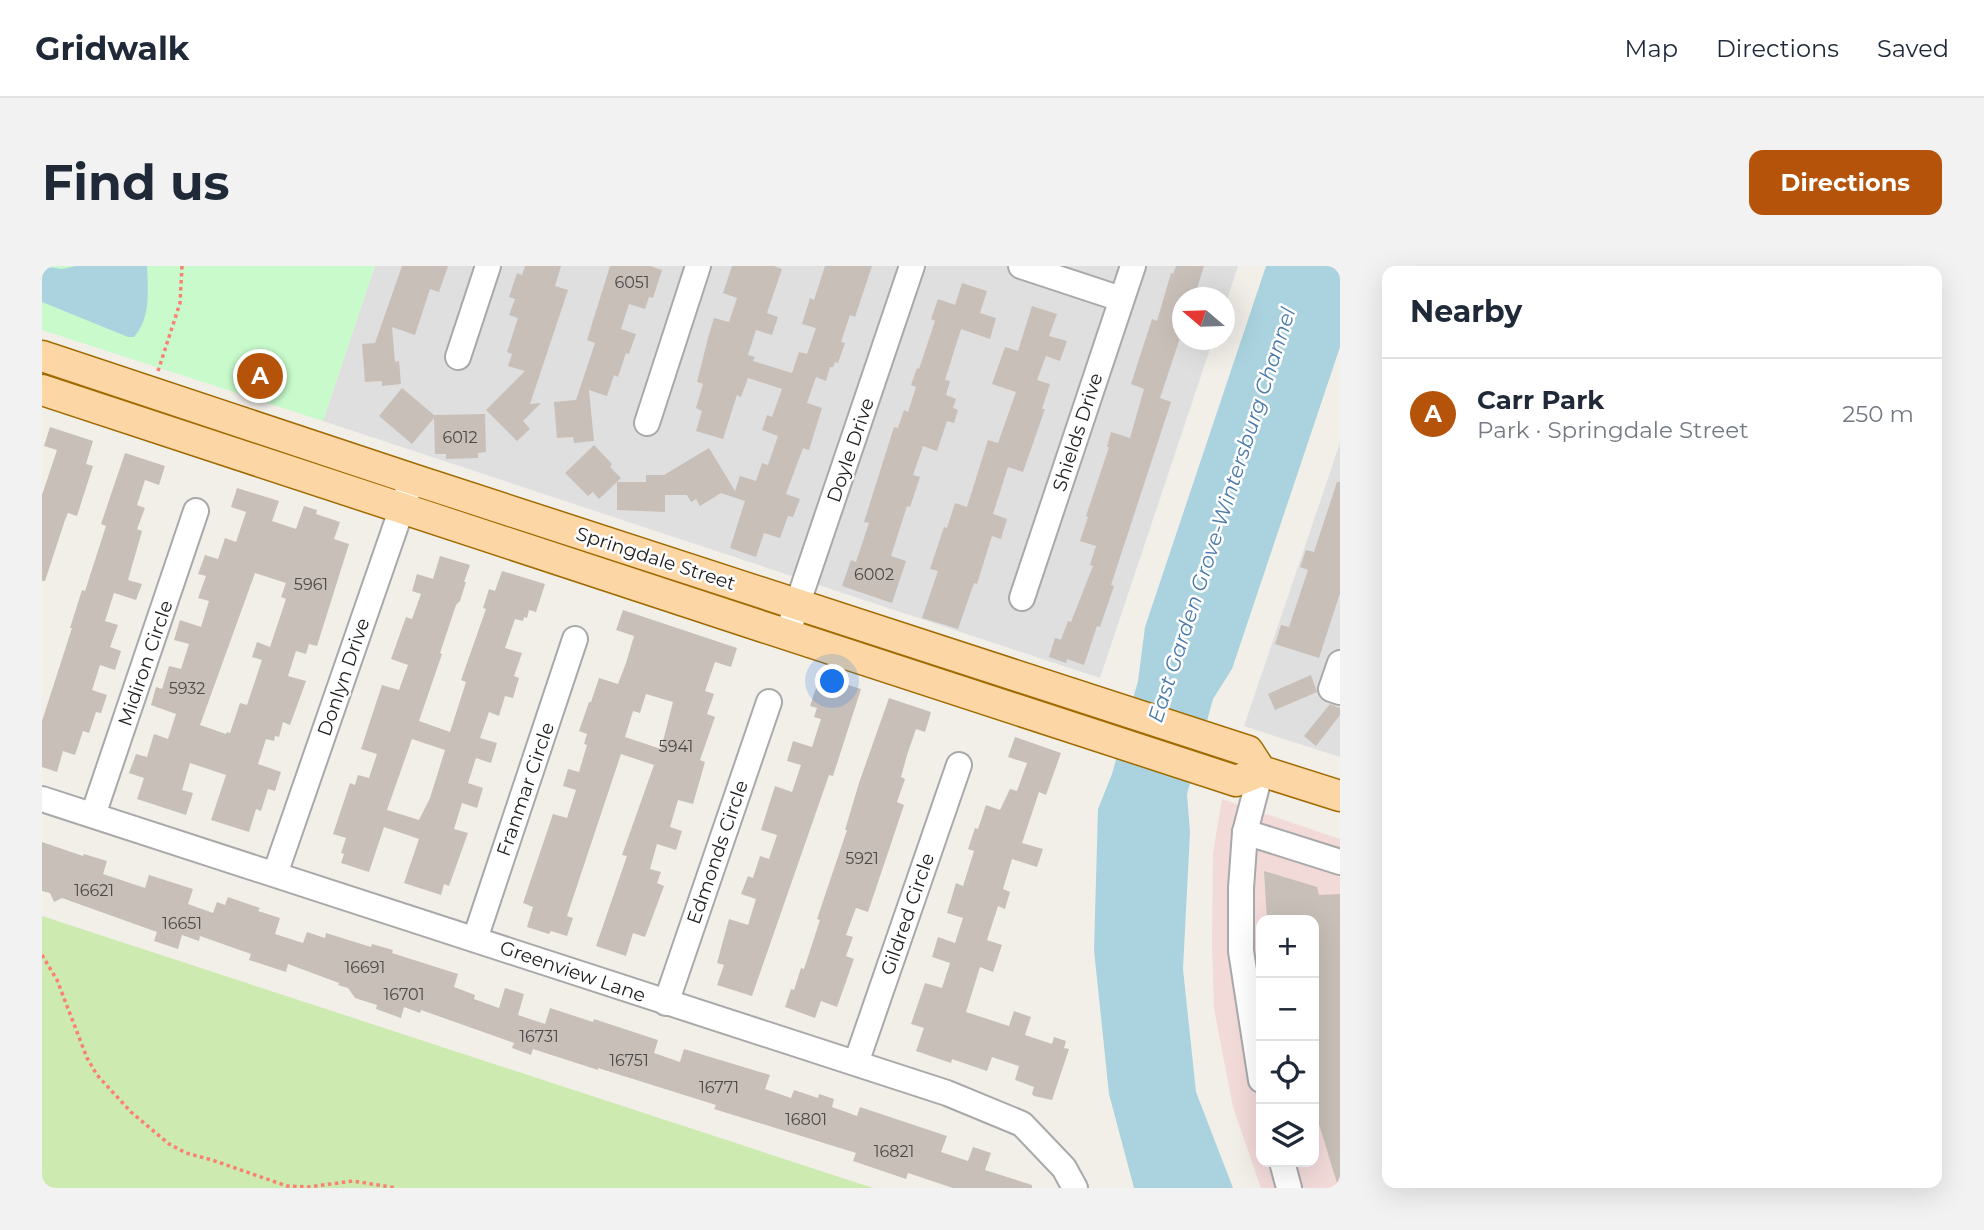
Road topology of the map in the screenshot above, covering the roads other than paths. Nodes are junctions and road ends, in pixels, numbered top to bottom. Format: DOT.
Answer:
graph roads {
  1 [pos="488,266"];
  2 [pos="698,266"];
  3 [pos="912,266"];
  4 [pos="1021,266"];
  5 [pos="1133,266"];
  6 [pos="1121,299"];
  7 [pos="42,356"];
  8 [pos="458,357"];
  9 [pos="42,390"];
  10 [pos="647,423"];
  11 [pos="412,479"];
  12 [pos="401,509"];
  13 [pos="196,511"];
  14 [pos="1022,598"];
  15 [pos="798,603"];
  16 [pos="787,634"];
  17 [pos="575,639"];
  18 [pos="1340,663"];
  19 [pos="1340,692"];
  20 [pos="769,702"];
  21 [pos="959,765"];
  22 [pos="1261,771"];
  23 [pos="1340,796"];
  24 [pos="42,799"];
  25 [pos="93,815"];
  26 [pos="1245,832"];
  27 [pos="1340,862"];
  28 [pos="275,874"];
  29 [pos="475,939"];
  30 [pos="666,1003"];
  31 [pos="1256,1048"];
  32 [pos="856,1063"];
  33 [pos="1283,1167"];
  34 [pos="1075,1188"];
  35 [pos="1289,1188"];
  1 -- 8 [label="street"];
  2 -- 10 [label="street"];
  3 -- 15 [label="street, Doyle Drive"];
  4 -- 6 [label="street"];
  5 -- 6 [label="street, Shields Drive"];
  6 -- 14 [label="street, Shields Drive"];
  7 -- 11 [label="main road, Springdale Street"];
  9 -- 12 [label="main road, Springdale Street"];
  11 -- 12 [label="street, Donlyn Drive"];
  11 -- 15 [label="main road, Springdale Street"];
  12 -- 16 [label="main road, Springdale Street"];
  12 -- 28 [label="street, Donlyn Drive"];
  13 -- 25 [label="street, Midiron Circle"];
  15 -- 16 [label="street, Doyle Drive"];
  15 -- 22 [label="main road, Springdale Street"];
  16 -- 22 [label="main road, Springdale Street"];
  17 -- 29 [label="street, Franmar Circle"];
  18 -- 19 [label="street"];
  20 -- 30 [label="street, Edmonds Circle"];
  21 -- 32 [label="street, Gildred Circle"];
  22 -- 23 [label="main road, Springdale Street"];
  22 -- 26 [label="street"];
  24 -- 25 [label="street, Greenview Lane"];
  25 -- 28 [label="street, Greenview Lane"];
  26 -- 27 [label="street"];
  26 -- 31 [label="street"];
  28 -- 29 [label="street, Greenview Lane"];
  29 -- 30 [label="street, Greenview Lane"];
  30 -- 32 [label="street, Greenview Lane"];
  32 -- 34 [label="street, Greenview Lane"];
  33 -- 35 [label="street"];
}
